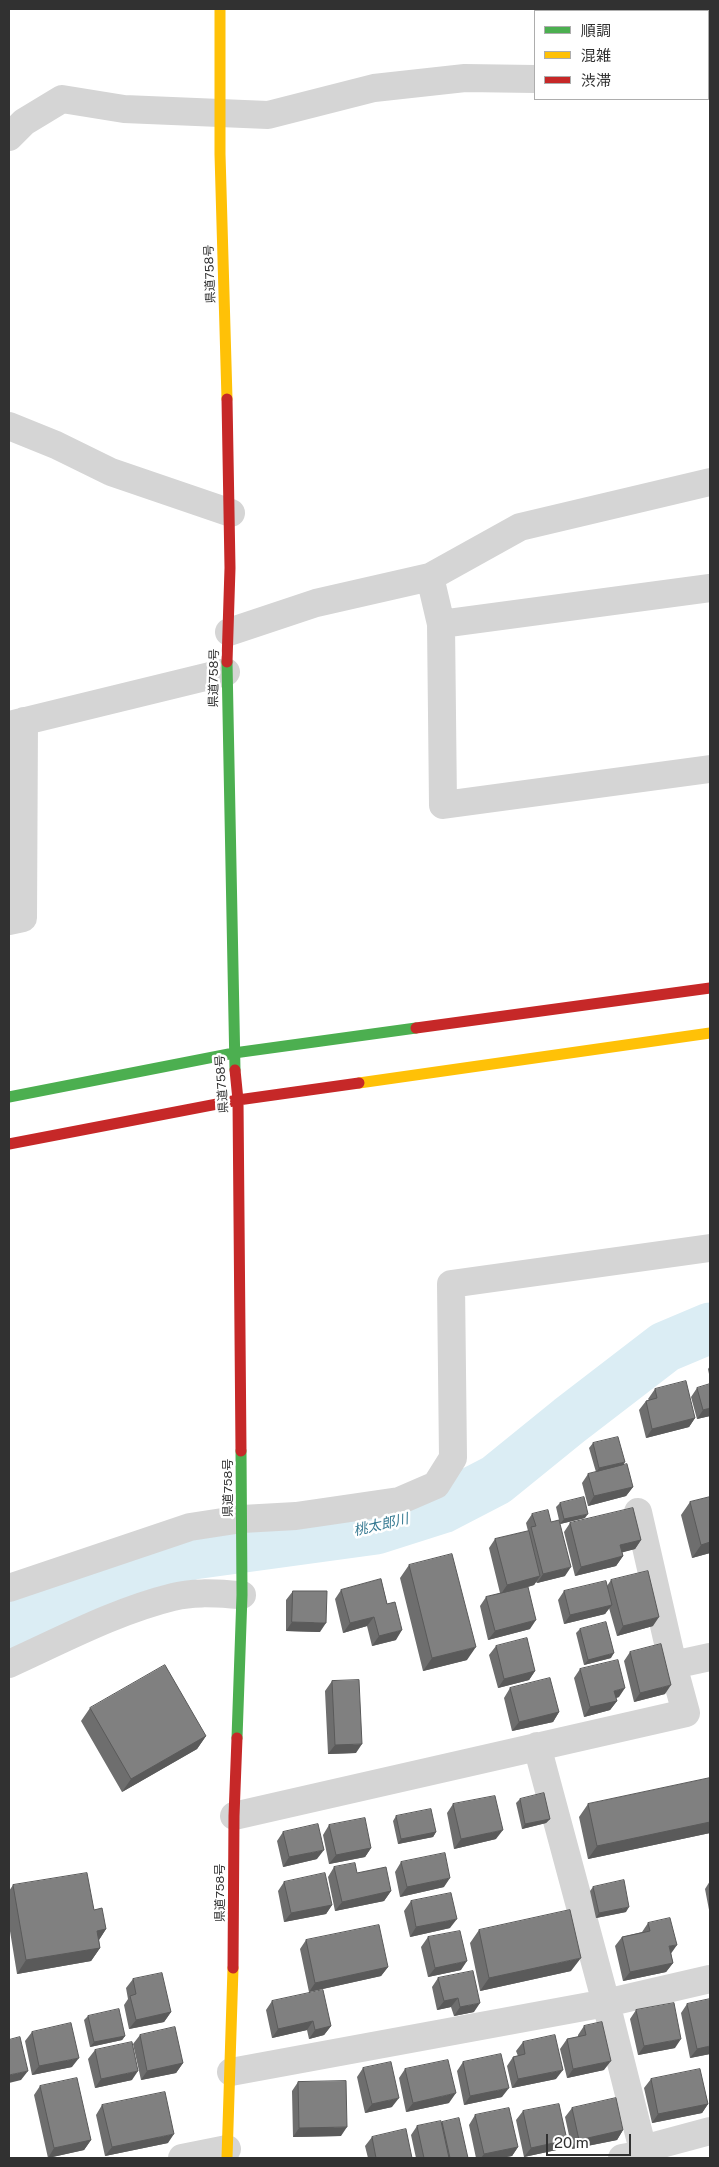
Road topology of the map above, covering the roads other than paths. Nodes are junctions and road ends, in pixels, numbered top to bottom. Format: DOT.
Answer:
graph roads {
  1 [pos="220,9"];
  2 [pos="534,79"];
  3 [pos="219,113"];
  4 [pos="9,137"];
  5 [pos="9,426"];
  6 [pos="710,482"];
  7 [pos="231,513"];
  8 [pos="430,577"];
  9 [pos="710,588"];
  10 [pos="441,624"];
  11 [pos="229,632"];
  12 [pos="226,672"];
  13 [pos="16,723"];
  14 [pos="710,769"];
  15 [pos="9,921"];
  16 [pos="710,988"];
  17 [pos="710,1033"];
  18 [pos="234,1054"];
  19 [pos="9,1097"];
  20 [pos="238,1100"];
  21 [pos="9,1144"];
  22 [pos="710,1248"];
  23 [pos="638,1512"];
  24 [pos="242,1519"];
  25 [pos="9,1588"];
  26 [pos="242,1596"];
  27 [pos="710,1657"];
  28 [pos="9,1664"];
  29 [pos="673,1665"];
  30 [pos="537,1746"];
  31 [pos="234,1816"];
  32 [pos="710,1978"];
  33 [pos="606,2004"];
  34 [pos="231,2072"];
  35 [pos="710,2131"];
  36 [pos="227,2153"];
  37 [pos="638,2155"];
  38 [pos="182,2158"];
  1 -- 3 [label="main road, 県道758号"];
  2 -- 3 [label="street"];
  3 -- 4 [label="street"];
  3 -- 7 [label="main road, 県道758号"];
  5 -- 7 [label="street"];
  6 -- 8 [label="street"];
  7 -- 11 [label="main road, 県道758号"];
  8 -- 10 [label="street"];
  8 -- 11 [label="street"];
  9 -- 10 [label="street"];
  10 -- 14 [label="street"];
  11 -- 12 [label="main road, 県道758号"];
  12 -- 13 [label="street"];
  12 -- 18 [label="main road, 県道758号"];
  13 -- 15 [label="street"];
  16 -- 18 [label="main road"];
  17 -- 20 [label="main road"];
  18 -- 19 [label="main road"];
  18 -- 20 [label="main road, 県道758号"];
  20 -- 21 [label="main road"];
  20 -- 24 [label="main road, 県道758号"];
  22 -- 24 [label="street"];
  23 -- 29 [label="street"];
  24 -- 25 [label="street"];
  24 -- 26 [label="main road, 県道758号"];
  26 -- 28 [label="street"];
  26 -- 31 [label="main road, 県道758号"];
  27 -- 29 [label="street"];
  29 -- 30 [label="street"];
  30 -- 31 [label="street"];
  30 -- 33 [label="street"];
  31 -- 34 [label="main road, 県道758号"];
  32 -- 33 [label="street"];
  33 -- 34 [label="street"];
  33 -- 37 [label="street"];
  34 -- 36 [label="main road, 県道758号"];
  35 -- 37 [label="street"];
  36 -- 38 [label="street"];
}
